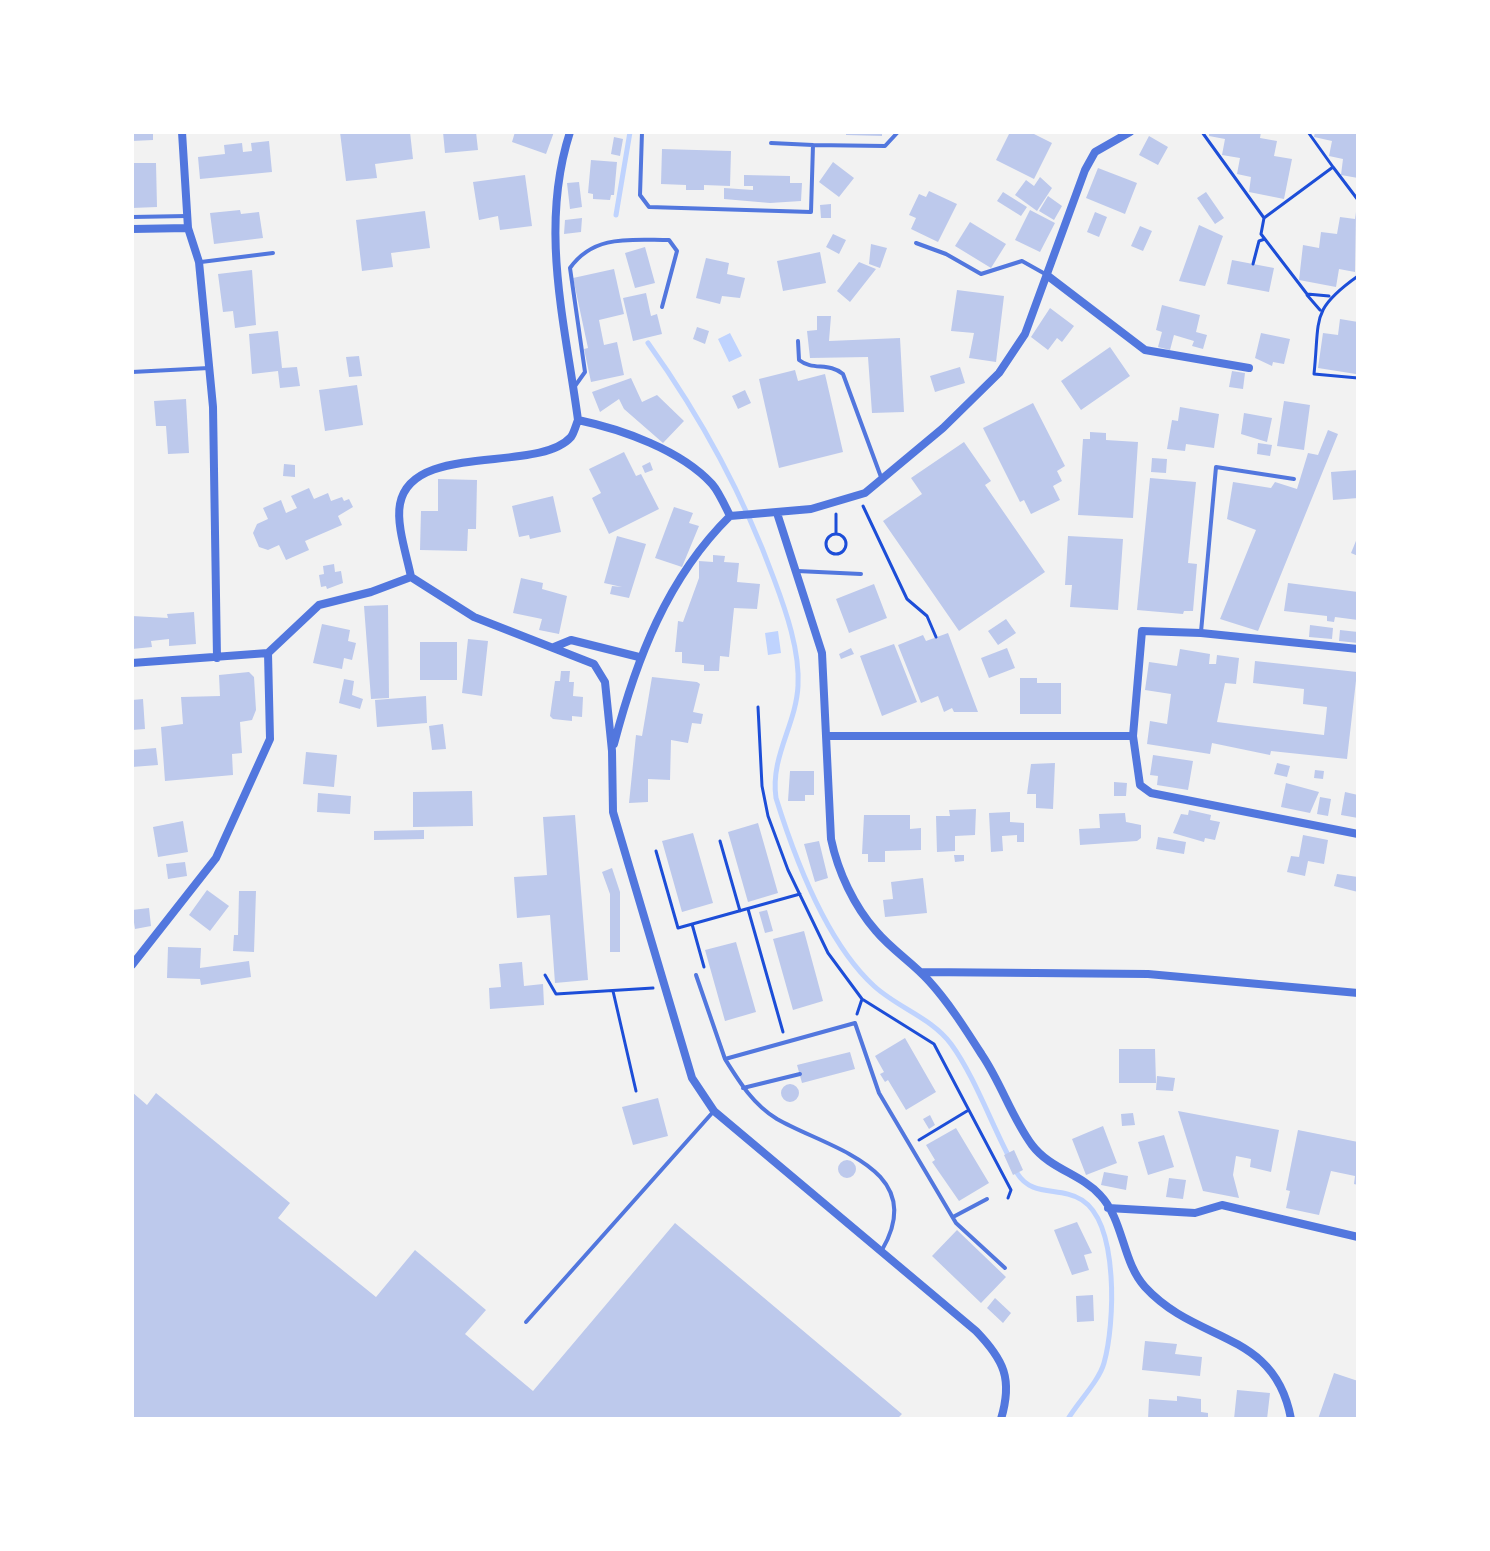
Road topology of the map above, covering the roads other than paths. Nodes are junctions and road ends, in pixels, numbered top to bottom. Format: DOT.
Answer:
graph roads {
  1 [pos="182,132"];
  2 [pos="570,132"];
  3 [pos="642,132"];
  4 [pos="898,132"];
  5 [pos="1130,132"];
  6 [pos="771,143"];
  7 [pos="813,145"];
  8 [pos="187,216"];
  9 [pos="132,217"];
  10 [pos="188,228"];
  11 [pos="132,229"];
  12 [pos="916,243"];
  13 [pos="273,253"];
  14 [pos="199,262"];
  15 [pos="1048,276"];
  16 [pos="662,307"];
  17 [pos="798,341"];
  18 [pos="210,368"];
  19 [pos="1249,368"];
  20 [pos="132,372"];
  21 [pos="574,387"];
  22 [pos="578,420"];
  23 [pos="1294,479"];
  24 [pos="882,481"];
  25 [pos="777,513"];
  26 [pos="735,516"];
  27 [pos="797,571"];
  28 [pos="861,574"];
  29 [pos="411,577"];
  30 [pos="1201,633"];
  31 [pos="554,647"];
  32 [pos="1358,649"];
  33 [pos="268,653"];
  34 [pos="639,657"];
  35 [pos="217,658"];
  36 [pos="132,663"];
  37 [pos="827,736"];
  38 [pos="1133,736"];
  39 [pos="612,751"];
  40 [pos="1358,834"];
  41 [pos="132,965"];
  42 [pos="920,972"];
  43 [pos="696,975"];
  44 [pos="1358,993"];
  45 [pos="725,1059"];
  46 [pos="800,1074"];
  47 [pos="743,1088"];
  48 [pos="714,1111"];
  49 [pos="987,1199"];
  50 [pos="1108,1208"];
  51 [pos="954,1220"];
  52 [pos="1358,1237"];
  53 [pos="881,1252"];
  54 [pos="1005,1268"];
  55 [pos="526,1322"];
  56 [pos="1001,1419"];
  57 [pos="1291,1419"];
  1 -- 8 [label="street"];
  2 -- 21 [label="street"];
  3 -- 7 [label="lane"];
  4 -- 7 [label="lane"];
  5 -- 15 [label="street"];
  6 -- 7 [label="lane"];
  8 -- 9 [label="lane"];
  8 -- 10 [label="street"];
  10 -- 11 [label="street"];
  10 -- 14 [label="street"];
  12 -- 15 [label="lane"];
  13 -- 14 [label="lane"];
  14 -- 18 [label="street"];
  15 -- 19 [label="street"];
  15 -- 24 [label="street"];
  16 -- 21 [label="lane"];
  17 -- 24 [label="lane"];
  18 -- 20 [label="lane"];
  18 -- 35 [label="street"];
  21 -- 22 [label="street"];
  22 -- 26 [label="street"];
  22 -- 29 [label="street"];
  23 -- 30 [label="lane"];
  24 -- 25 [label="street"];
  25 -- 26 [label="street"];
  25 -- 27 [label="street"];
  26 -- 34 [label="street"];
  27 -- 28 [label="lane"];
  27 -- 37 [label="street"];
  29 -- 31 [label="street"];
  29 -- 33 [label="street"];
  30 -- 32 [label="street"];
  30 -- 38 [label="street"];
  31 -- 34 [label="street"];
  31 -- 39 [label="street"];
  33 -- 35 [label="street"];
  33 -- 41 [label="street"];
  34 -- 39 [label="street"];
  35 -- 36 [label="street"];
  37 -- 38 [label="street"];
  37 -- 42 [label="street"];
  38 -- 40 [label="street"];
  39 -- 48 [label="street"];
  42 -- 44 [label="street"];
  42 -- 50 [label="street"];
  43 -- 45 [label="lane"];
  45 -- 47 [label="lane"];
  45 -- 51 [label="lane"];
  46 -- 47 [label="lane"];
  47 -- 53 [label="lane"];
  48 -- 53 [label="street"];
  48 -- 55 [label="lane"];
  49 -- 51 [label="lane"];
  50 -- 52 [label="street"];
  50 -- 57 [label="street"];
  51 -- 54 [label="lane"];
  53 -- 56 [label="street"];
}
